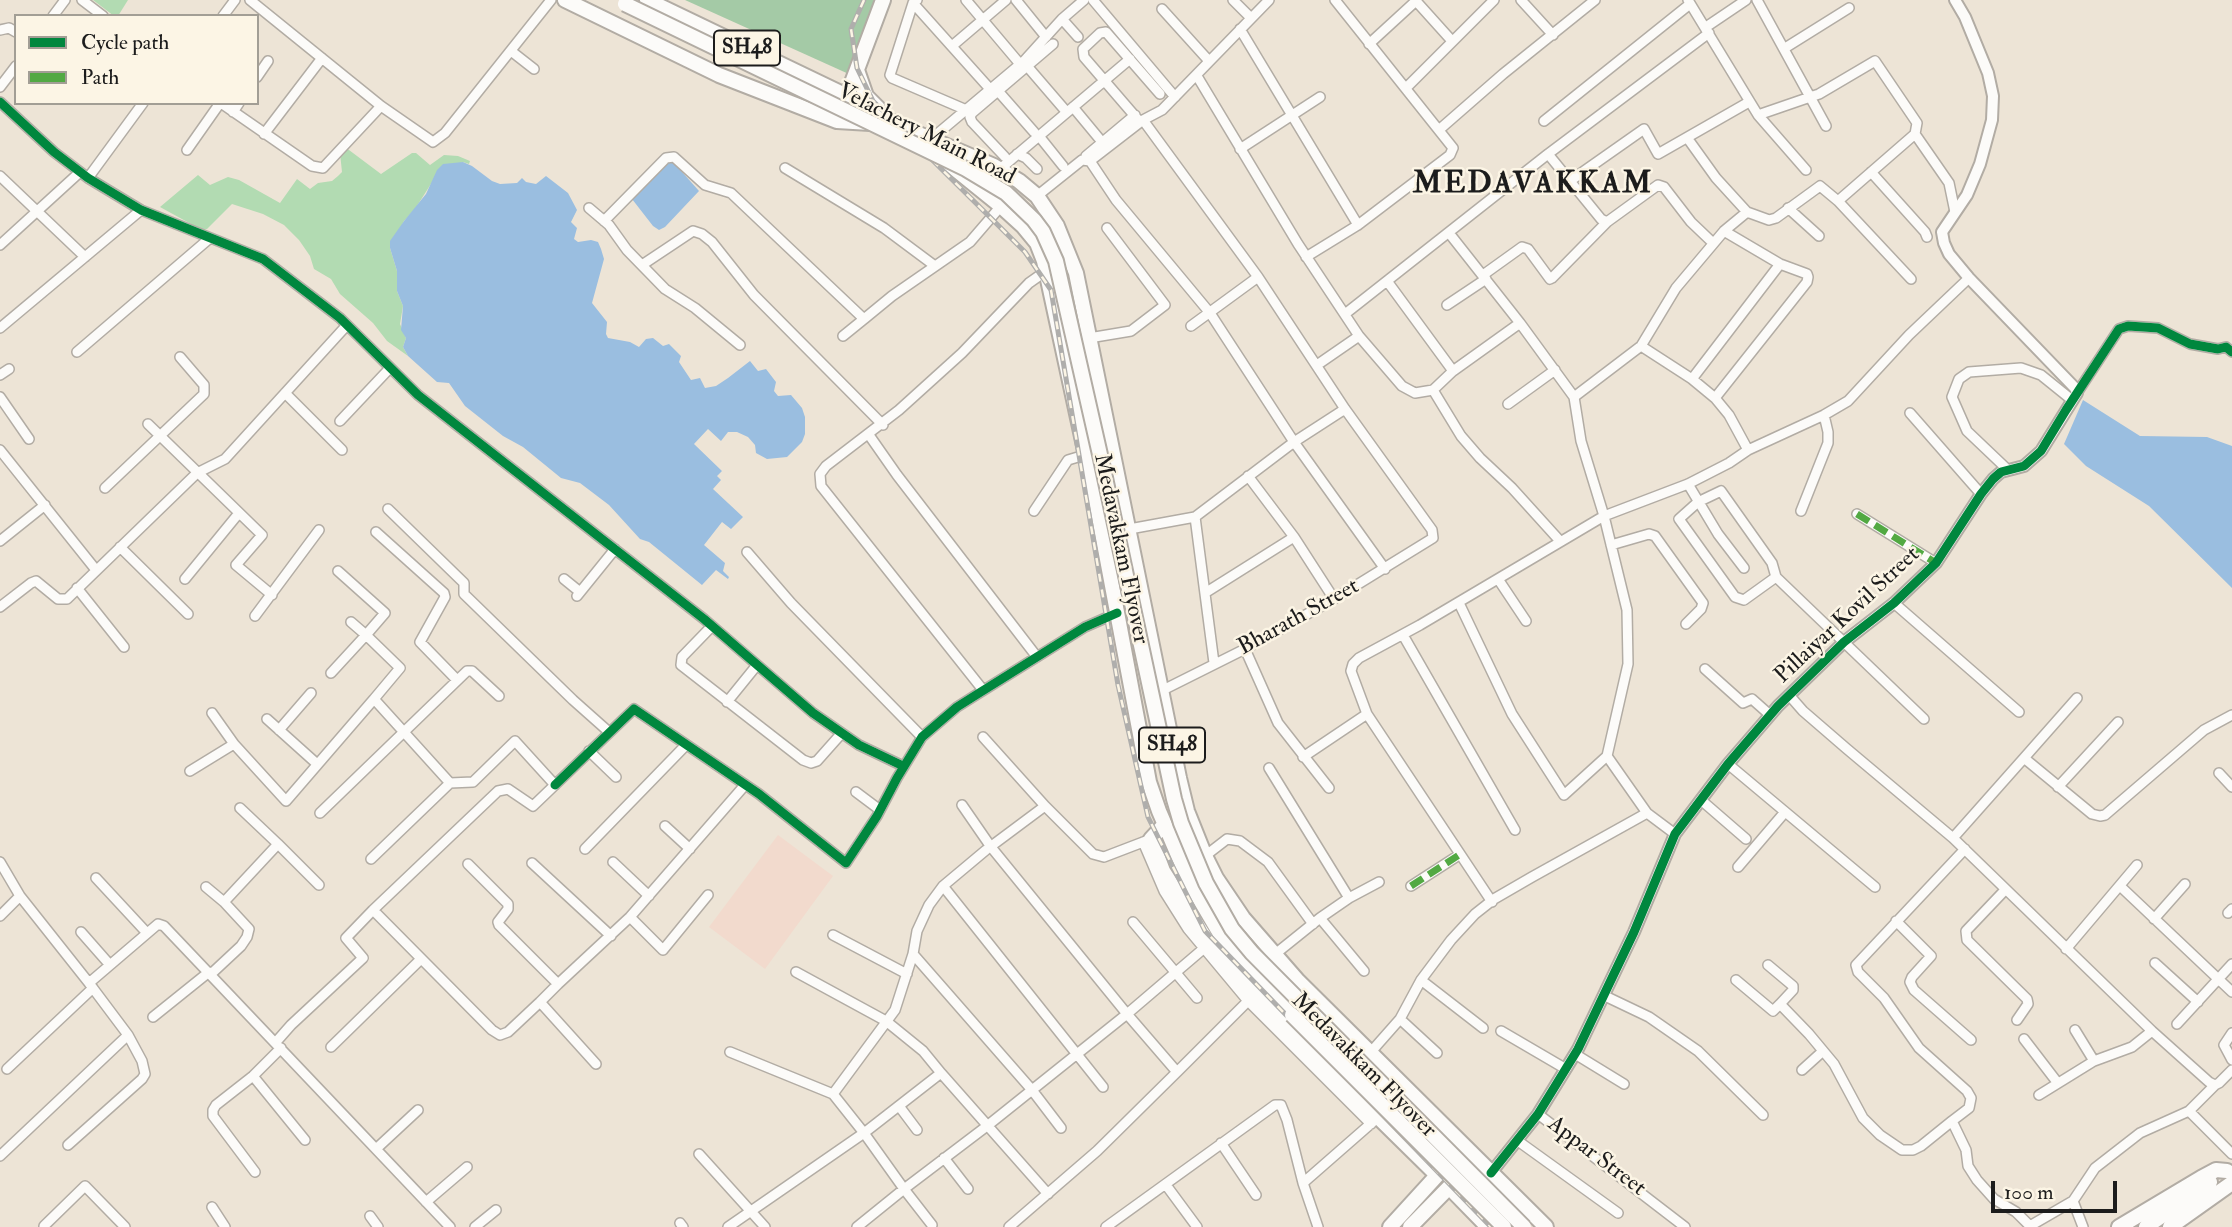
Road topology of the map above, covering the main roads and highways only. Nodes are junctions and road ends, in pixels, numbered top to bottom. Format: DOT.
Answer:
graph roads {
  1 [pos="565,0"];
  2 [pos="647,0"];
  3 [pos="883,0"];
  4 [pos="621,2"];
  5 [pos="857,70"];
  6 [pos="847,96"];
  7 [pos="837,121"];
  8 [pos="902,127"];
  9 [pos="1059,230"];
  10 [pos="1037,243"];
  11 [pos="1164,825"];
  12 [pos="1410,1093"];
  13 [pos="1378,1121"];
  14 [pos="1464,1146"];
  15 [pos="1476,1157"];
  16 [pos="1437,1175"];
  17 [pos="2228,1178"];
  18 [pos="1450,1188"];
  19 [pos="1390,1227"];
  20 [pos="1410,1227"];
  21 [pos="1488,1227"];
  22 [pos="1504,1227"];
  23 [pos="1524,1227"];
  24 [pos="1546,1227"];
  25 [pos="2119,1227"];
  26 [pos="2146,1227"];
  27 [pos="2170,1227"];
  28 [pos="2185,1227"];
  1 -- 7 [label="main road, Velachery Main Road / SH48"];
  2 -- 6 [label="main road, Velachery Main Road / SH48"];
  3 -- 5 [label="main road"];
  4 -- 23 [label="main road, Medavakkam Flyover, bridge"];
  5 -- 6 [label="main road"];
  5 -- 8 [label="main road"];
  6 -- 7 [label="main road"];
  6 -- 8 [label="main road, Velachery Main Road / SH48"];
  7 -- 10 [label="main road, Velachery Main Road / SH48"];
  8 -- 9 [label="main road, Velachery Main Road / SH48"];
  9 -- 10 [label="main road"];
  9 -- 12 [label="main road, Velachery Main Road / SH48"];
  10 -- 11 [label="main road, Velachery Main Road / SH48"];
  11 -- 13 [label="main road"];
  11 -- 22 [label="main road, Medavakkam Flyover, bridge"];
  12 -- 13 [label="main road"];
  12 -- 14 [label="main road, Velachery Main Road / SH48"];
  13 -- 16 [label="main road"];
  14 -- 15 [label="main road, Velachery Main Road / SH48"];
  14 -- 16 [label="main road"];
  15 -- 18 [label="main road"];
  15 -- 24 [label="main road, Velachery Main Road / SH48"];
  16 -- 19 [label="main road"];
  17 -- 25 [label="main road"];
  17 -- 26 [label="main road"];
  17 -- 27 [label="main road"];
  17 -- 28 [label="main road"];
  18 -- 20 [label="main road"];
  18 -- 21 [label="main road"];
}
